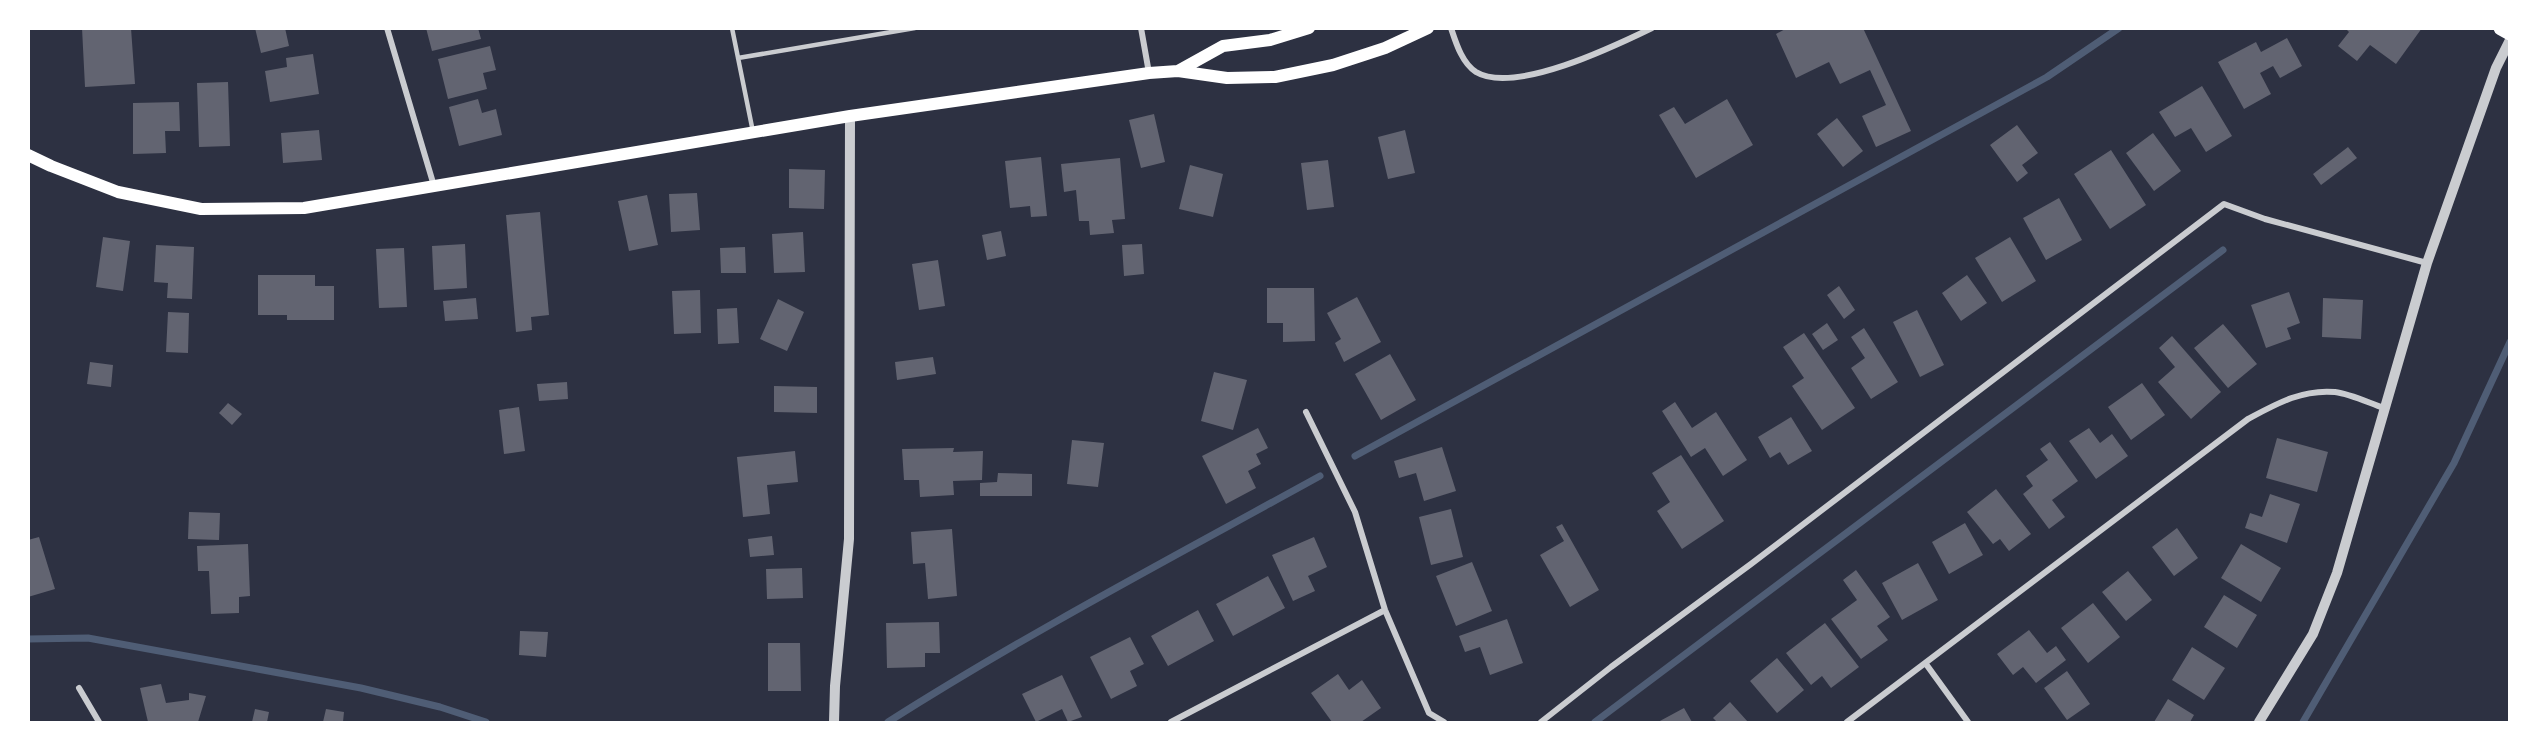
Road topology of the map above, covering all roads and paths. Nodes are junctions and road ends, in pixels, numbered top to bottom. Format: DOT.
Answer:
graph roads {
  1 [pos="387,28"];
  2 [pos="732,28"];
  3 [pos="915,28"];
  4 [pos="1141,28"];
  5 [pos="1309,28"];
  6 [pos="1428,28"];
  7 [pos="1450,28"];
  8 [pos="1652,28"];
  9 [pos="2501,28"];
  10 [pos="2510,33"];
  11 [pos="2510,40"];
  12 [pos="738,58"];
  13 [pos="1178,71"];
  14 [pos="1149,73"];
  15 [pos="850,116"];
  16 [pos="753,132"];
  17 [pos="28,155"];
  18 [pos="434,186"];
  19 [pos="2427,263"];
  20 [pos="2384,408"];
  21 [pos="1306,412"];
  22 [pos="1385,610"];
  23 [pos="1926,664"];
  24 [pos="79,688"];
  25 [pos="99,723"];
  26 [pos="834,723"];
  27 [pos="1171,723"];
  28 [pos="1444,723"];
  29 [pos="1541,723"];
  30 [pos="1847,723"];
  31 [pos="1968,723"];
  32 [pos="2259,723"];
  1 -- 18 [label="street"];
  2 -- 12 [label="lane"];
  3 -- 12 [label="lane"];
  4 -- 14 [label="street"];
  5 -- 13 [label="main road"];
  6 -- 13 [label="main road"];
  7 -- 8 [label="street"];
  9 -- 10 [label="main road"];
  11 -- 19 [label="street"];
  12 -- 16 [label="lane"];
  13 -- 14 [label="main road"];
  14 -- 15 [label="main road"];
  15 -- 16 [label="main road"];
  15 -- 26 [label="street"];
  16 -- 18 [label="main road"];
  17 -- 18 [label="main road"];
  19 -- 20 [label="street"];
  19 -- 29 [label="street"];
  20 -- 23 [label="street"];
  20 -- 32 [label="street"];
  21 -- 22 [label="street"];
  22 -- 27 [label="street"];
  22 -- 28 [label="street"];
  23 -- 30 [label="street"];
  23 -- 31 [label="street"];
  24 -- 25 [label="street"];
}
